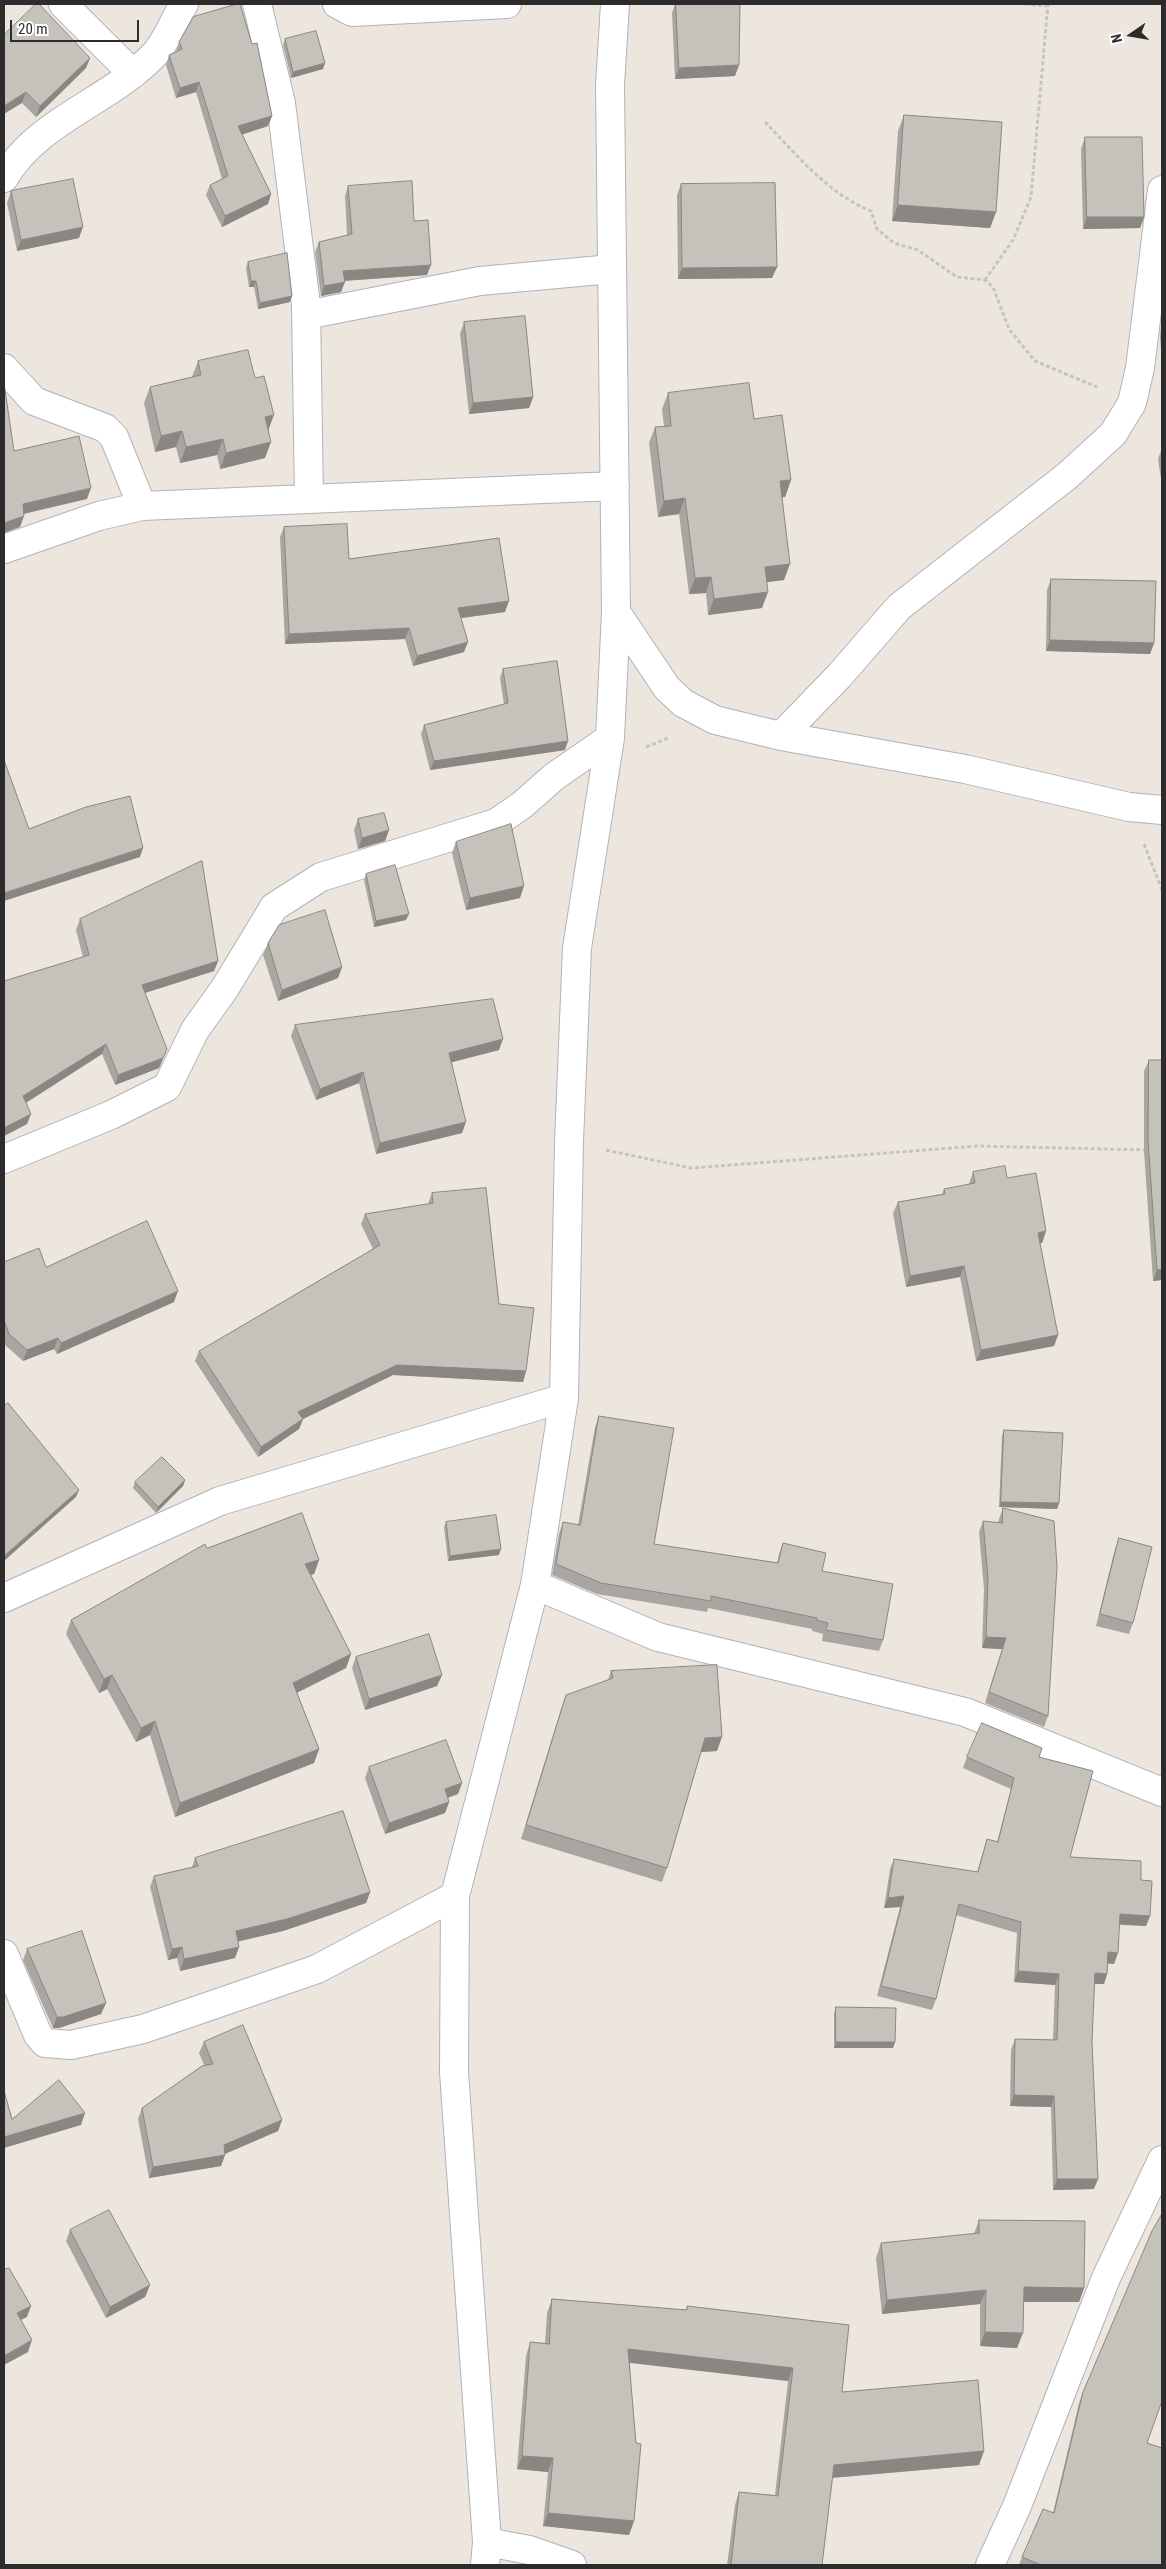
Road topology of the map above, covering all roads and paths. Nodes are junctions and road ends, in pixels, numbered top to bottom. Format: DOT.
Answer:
graph roads {
  1 [pos="64,4"];
  2 [pos="184,4"];
  3 [pos="257,4"];
  4 [pos="337,4"];
  5 [pos="507,4"];
  6 [pos="615,4"];
  7 [pos="1025,4"];
  8 [pos="1047,5"];
  9 [pos="133,74"];
  10 [pos="765,122"];
  11 [pos="4,178"];
  12 [pos="1162,190"];
  13 [pos="612,269"];
  14 [pos="985,280"];
  15 [pos="306,315"];
  16 [pos="4,368"];
  17 [pos="1132,403"];
  18 [pos="615,486"];
  19 [pos="309,499"];
  20 [pos="142,506"];
  21 [pos="4,549"];
  22 [pos="616,612"];
  23 [pos="715,720"];
  24 [pos="781,736"];
  25 [pos="608,750"];
  26 [pos="1129,807"];
  27 [pos="1162,810"];
  28 [pos="1162,890"];
  29 [pos="569,1142"];
  30 [pos="1153,1150"];
  31 [pos="4,1159"];
  32 [pos="564,1398"];
  33 [pos="535,1585"];
  34 [pos="4,1598"];
  35 [pos="1162,1792"];
  36 [pos="454,1896"];
  37 [pos="4,1954"];
  38 [pos="1162,2160"];
  39 [pos="486,2554"];
  40 [pos="572,2565"];
  41 [pos="990,2565"];
  1 -- 9 [label="street"];
  2 -- 9 [label="street"];
  3 -- 15 [label="street"];
  4 -- 5 [label="street"];
  6 -- 13 [label="street"];
  7 -- 8 [label="path"];
  8 -- 14 [label="path"];
  9 -- 11 [label="street"];
  10 -- 14 [label="path"];
  12 -- 17 [label="street"];
  13 -- 15 [label="street"];
  13 -- 18 [label="street"];
  14 -- 17 [label="path"];
  15 -- 19 [label="street"];
  16 -- 20 [label="street"];
  17 -- 24 [label="street"];
  18 -- 19 [label="street"];
  18 -- 22 [label="street"];
  19 -- 20 [label="street"];
  20 -- 21 [label="street"];
  22 -- 23 [label="street"];
  22 -- 25 [label="street"];
  23 -- 24 [label="street"];
  23 -- 25 [label="path"];
  24 -- 26 [label="street"];
  25 -- 29 [label="street"];
  25 -- 31 [label="street"];
  26 -- 27 [label="street"];
  26 -- 28 [label="path"];
  29 -- 30 [label="path"];
  29 -- 32 [label="street"];
  32 -- 33 [label="street"];
  32 -- 34 [label="street"];
  33 -- 35 [label="street"];
  33 -- 36 [label="street"];
  36 -- 37 [label="street"];
  36 -- 39 [label="street"];
  38 -- 41 [label="street"];
  39 -- 40 [label="street"];
}
